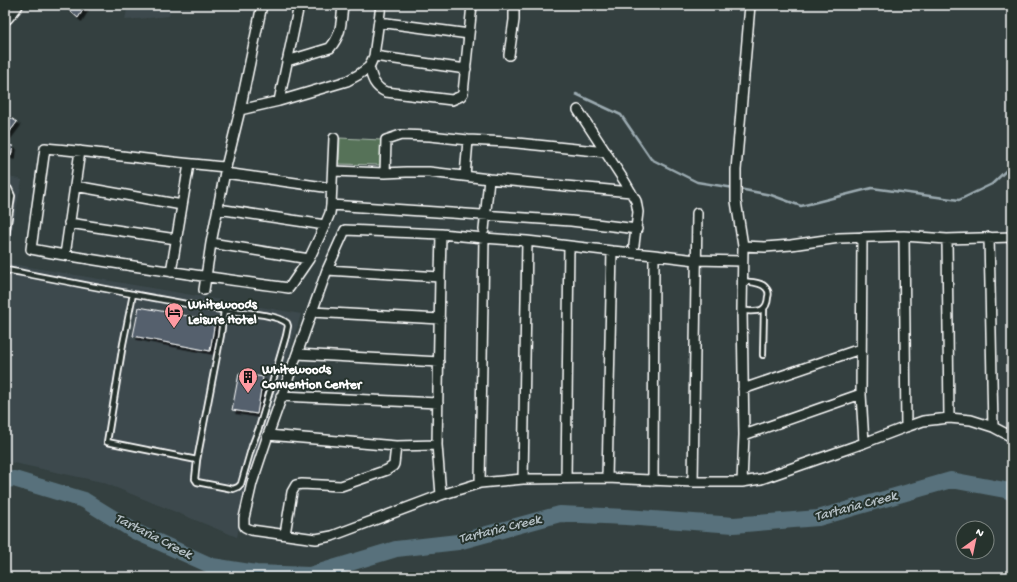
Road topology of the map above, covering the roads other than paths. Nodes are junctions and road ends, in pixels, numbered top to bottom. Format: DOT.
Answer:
graph roads {
  1 [pos="262,5"];
  2 [pos="299,5"];
  3 [pos="343,5"];
  4 [pos="381,5"];
  5 [pos="472,5"];
  6 [pos="514,5"];
  7 [pos="750,5"];
  8 [pos="379,22"];
  9 [pos="469,34"];
  10 [pos="509,55"];
  11 [pos="374,56"];
  12 [pos="287,62"];
  13 [pos="369,67"];
  14 [pos="466,69"];
  15 [pos="279,101"];
  16 [pos="240,110"];
  17 [pos="578,110"];
  18 [pos="334,138"];
  19 [pos="468,140"];
  20 [pos="80,151"];
  21 [pos="606,152"];
  22 [pos="189,164"];
  23 [pos="225,170"];
  24 [pos="333,171"];
  25 [pos="385,173"];
  26 [pos="465,176"];
  27 [pos="489,179"];
  28 [pos="5,186"];
  29 [pos="75,186"];
  30 [pos="331,188"];
  31 [pos="631,192"];
  32 [pos="331,204"];
  33 [pos="182,205"];
  34 [pos="218,209"];
  35 [pos="697,213"];
  36 [pos="485,215"];
  37 [pos="69,223"];
  38 [pos="325,225"];
  39 [pos="636,229"];
  40 [pos="442,234"];
  41 [pos="484,234"];
  42 [pos="904,236"];
  43 [pos="990,237"];
  44 [pos="1012,237"];
  45 [pos="862,238"];
  46 [pos="176,239"];
  47 [pos="947,239"];
  48 [pos="527,241"];
  49 [pos="212,243"];
  50 [pos="5,244"];
  51 [pos="634,245"];
  52 [pos="569,246"];
  53 [pos="743,246"];
  54 [pos="612,251"];
  55 [pos="65,255"];
  56 [pos="654,255"];
  57 [pos="308,258"];
  58 [pos="696,260"];
  59 [pos="742,261"];
  60 [pos="5,269"];
  61 [pos="328,270"];
  62 [pos="171,272"];
  63 [pos="206,277"];
  64 [pos="440,277"];
  65 [pos="742,281"];
  66 [pos="204,290"];
  67 [pos="133,294"];
  68 [pos="764,308"];
  69 [pos="224,310"];
  70 [pos="742,311"];
  71 [pos="312,312"];
  72 [pos="440,319"];
  73 [pos="860,348"];
  74 [pos="297,354"];
  75 [pos="763,355"];
  76 [pos="439,362"];
  77 [pos="743,389"];
  78 [pos="861,394"];
  79 [pos="281,396"];
  80 [pos="438,403"];
  81 [pos="949,418"];
  82 [pos="906,427"];
  83 [pos="993,427"];
  84 [pos="744,435"];
  85 [pos="268,436"];
  86 [pos="1012,436"];
  87 [pos="864,444"];
  88 [pos="396,446"];
  89 [pos="438,446"];
  90 [pos="197,460"];
  91 [pos="566,478"];
  92 [pos="607,478"];
  93 [pos="523,480"];
  94 [pos="653,481"];
  95 [pos="693,482"];
  96 [pos="742,482"];
  97 [pos="480,483"];
  98 [pos="441,495"];
  99 [pos="285,534"];
  1 -- 16 [label="street"];
  2 -- 12 [label="street"];
  3 -- 12 [label="street"];
  4 -- 8 [label="street"];
  5 -- 9 [label="street"];
  6 -- 10 [label="street"];
  7 -- 53 [label="street"];
  8 -- 9 [label="street"];
  8 -- 11 [label="street"];
  9 -- 14 [label="street"];
  11 -- 13 [label="street"];
  11 -- 14 [label="street"];
  12 -- 15 [label="street"];
  13 -- 14 [label="street"];
  13 -- 15 [label="street"];
  15 -- 16 [label="street"];
  16 -- 23 [label="street"];
  17 -- 21 [label="street"];
  18 -- 24 [label="street"];
  19 -- 21 [label="street"];
  19 -- 25 [label="street"];
  19 -- 26 [label="street"];
  20 -- 22 [label="street"];
  20 -- 29 [label="street"];
  20 -- 55 [label="street"];
  21 -- 31 [label="street"];
  22 -- 23 [label="street"];
  22 -- 33 [label="street"];
  23 -- 30 [label="street"];
  23 -- 34 [label="street"];
  24 -- 25 [label="street"];
  24 -- 30 [label="street"];
  25 -- 26 [label="street"];
  26 -- 27 [label="street"];
  27 -- 31 [label="street"];
  27 -- 36 [label="street"];
  28 -- 50 [label="lane"];
  29 -- 33 [label="street"];
  29 -- 37 [label="street"];
  30 -- 32 [label="street"];
  31 -- 39 [label="street"];
  32 -- 36 [label="street"];
  32 -- 38 [label="street"];
  33 -- 46 [label="street"];
  34 -- 38 [label="street"];
  34 -- 49 [label="street"];
  35 -- 58 [label="street"];
  36 -- 39 [label="street"];
  36 -- 41 [label="street"];
  37 -- 46 [label="street"];
  37 -- 55 [label="street"];
  38 -- 57 [label="street"];
  39 -- 51 [label="street"];
  40 -- 41 [label="street"];
  40 -- 61 [label="street"];
  40 -- 64 [label="street"];
  41 -- 48 [label="street"];
  41 -- 97 [label="street"];
  42 -- 45 [label="street"];
  42 -- 47 [label="street"];
  42 -- 82 [label="street"];
  43 -- 44 [label="street"];
  43 -- 47 [label="street"];
  43 -- 83 [label="street"];
  45 -- 53 [label="street"];
  45 -- 73 [label="street"];
  46 -- 62 [label="street"];
  47 -- 81 [label="street"];
  48 -- 52 [label="street"];
  48 -- 93 [label="street"];
  49 -- 57 [label="street"];
  49 -- 63 [label="street"];
  52 -- 54 [label="street"];
  52 -- 91 [label="street"];
  53 -- 59 [label="street"];
  54 -- 56 [label="street"];
  54 -- 92 [label="street"];
  55 -- 62 [label="street"];
  56 -- 58 [label="street"];
  56 -- 94 [label="street"];
  57 -- 63 [label="street"];
  58 -- 59 [label="street"];
  58 -- 95 [label="street"];
  59 -- 65 [label="street"];
  60 -- 67 [label="lane"];
  61 -- 64 [label="street"];
  61 -- 71 [label="street"];
  62 -- 63 [label="street"];
  63 -- 66 [label="street"];
  64 -- 72 [label="street"];
  65 -- 68 [label="lane"];
  65 -- 70 [label="street"];
  67 -- 69 [label="lane"];
  67 -- 90 [label="lane"];
  68 -- 70 [label="lane"];
  68 -- 75 [label="lane"];
  69 -- 90 [label="lane"];
  69 -- 90 [label="lane"];
  70 -- 77 [label="street"];
  71 -- 72 [label="street"];
  71 -- 74 [label="street"];
  72 -- 76 [label="street"];
  73 -- 77 [label="street"];
  73 -- 78 [label="street"];
  74 -- 76 [label="street"];
  74 -- 79 [label="street"];
  76 -- 80 [label="street"];
  77 -- 84 [label="street"];
  78 -- 84 [label="street"];
  78 -- 87 [label="street"];
  79 -- 80 [label="street"];
  79 -- 85 [label="street"];
  80 -- 89 [label="street"];
  81 -- 82 [label="street"];
  81 -- 83 [label="street"];
  82 -- 87 [label="street"];
  83 -- 86 [label="street"];
  84 -- 96 [label="street"];
  85 -- 88 [label="street"];
  85 -- 99 [label="street"];
  87 -- 96 [label="street"];
  88 -- 89 [label="street"];
  88 -- 99 [label="street"];
  89 -- 98 [label="street"];
  91 -- 92 [label="street"];
  91 -- 93 [label="street"];
  92 -- 94 [label="street"];
  93 -- 97 [label="street"];
  94 -- 95 [label="street"];
  95 -- 96 [label="street"];
  97 -- 98 [label="street"];
  98 -- 99 [label="street"];
}
